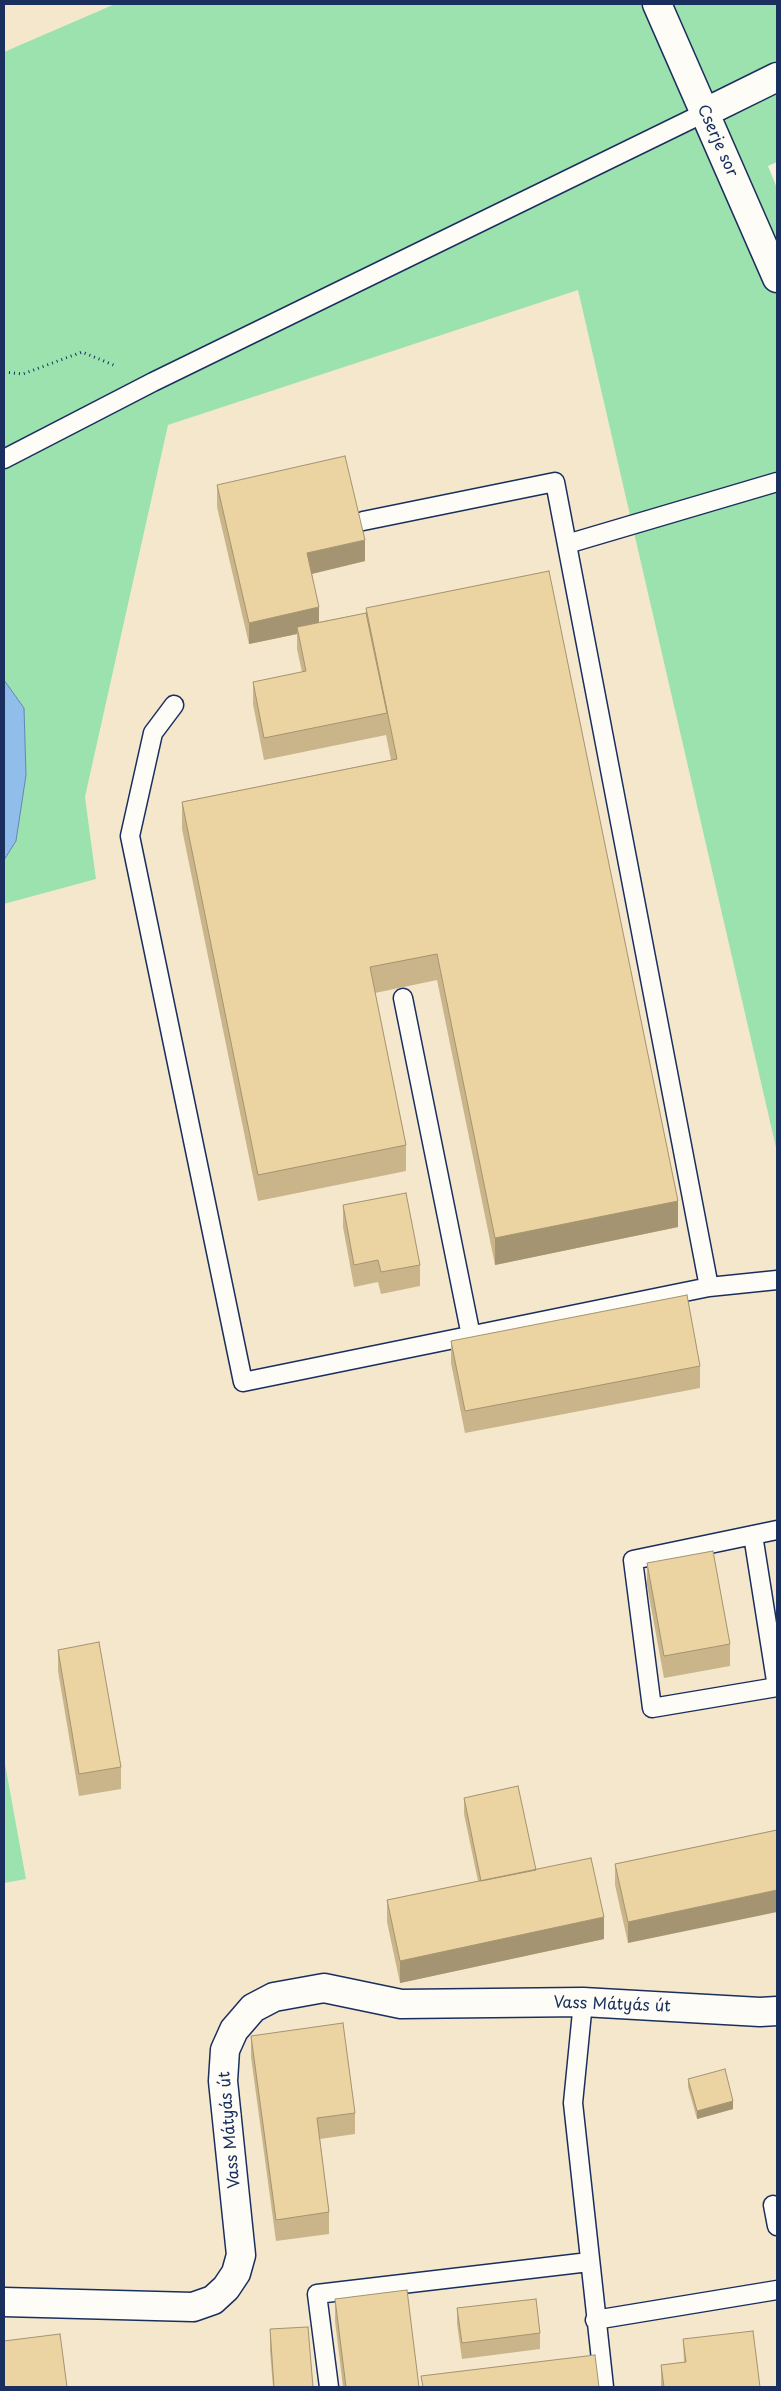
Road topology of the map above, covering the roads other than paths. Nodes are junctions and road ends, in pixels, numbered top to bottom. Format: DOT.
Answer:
graph roads {
  1 [pos="657,4"];
  2 [pos="777,77"];
  3 [pos="704,113"];
  4 [pos="777,278"];
  5 [pos="4,459"];
  6 [pos="777,482"];
  7 [pos="363,521"];
  8 [pos="567,544"];
  9 [pos="174,705"];
  10 [pos="403,998"];
  11 [pos="777,1280"];
  12 [pos="708,1287"];
  13 [pos="471,1336"];
  14 [pos="777,1530"];
  15 [pos="753,1535"];
  16 [pos="777,1687"];
  17 [pos="583,2002"];
  18 [pos="777,2011"];
  19 [pos="773,2204"];
  20 [pos="777,2226"];
  21 [pos="589,2262"];
  22 [pos="777,2290"];
  23 [pos="4,2302"];
  24 [pos="595,2320"];
  25 [pos="329,2387"];
  26 [pos="604,2387"];
  1 -- 3 [label="street, Cserje sor"];
  2 -- 3 [label="street"];
  3 -- 4 [label="street, Cserje sor"];
  3 -- 5 [label="lane"];
  6 -- 8 [label="lane"];
  7 -- 8 [label="lane"];
  8 -- 12 [label="lane"];
  9 -- 13 [label="lane"];
  10 -- 13 [label="lane"];
  11 -- 12 [label="lane"];
  12 -- 13 [label="lane"];
  14 -- 15 [label="lane"];
  15 -- 16 [label="lane"];
  15 -- 16 [label="lane"];
  17 -- 18 [label="street, Vass Mátyás út"];
  17 -- 21 [label="lane"];
  17 -- 23 [label="street, Vass Mátyás út"];
  19 -- 20 [label="lane"];
  21 -- 24 [label="lane"];
  21 -- 25 [label="lane"];
  22 -- 24 [label="lane"];
  24 -- 26 [label="lane"];
}
